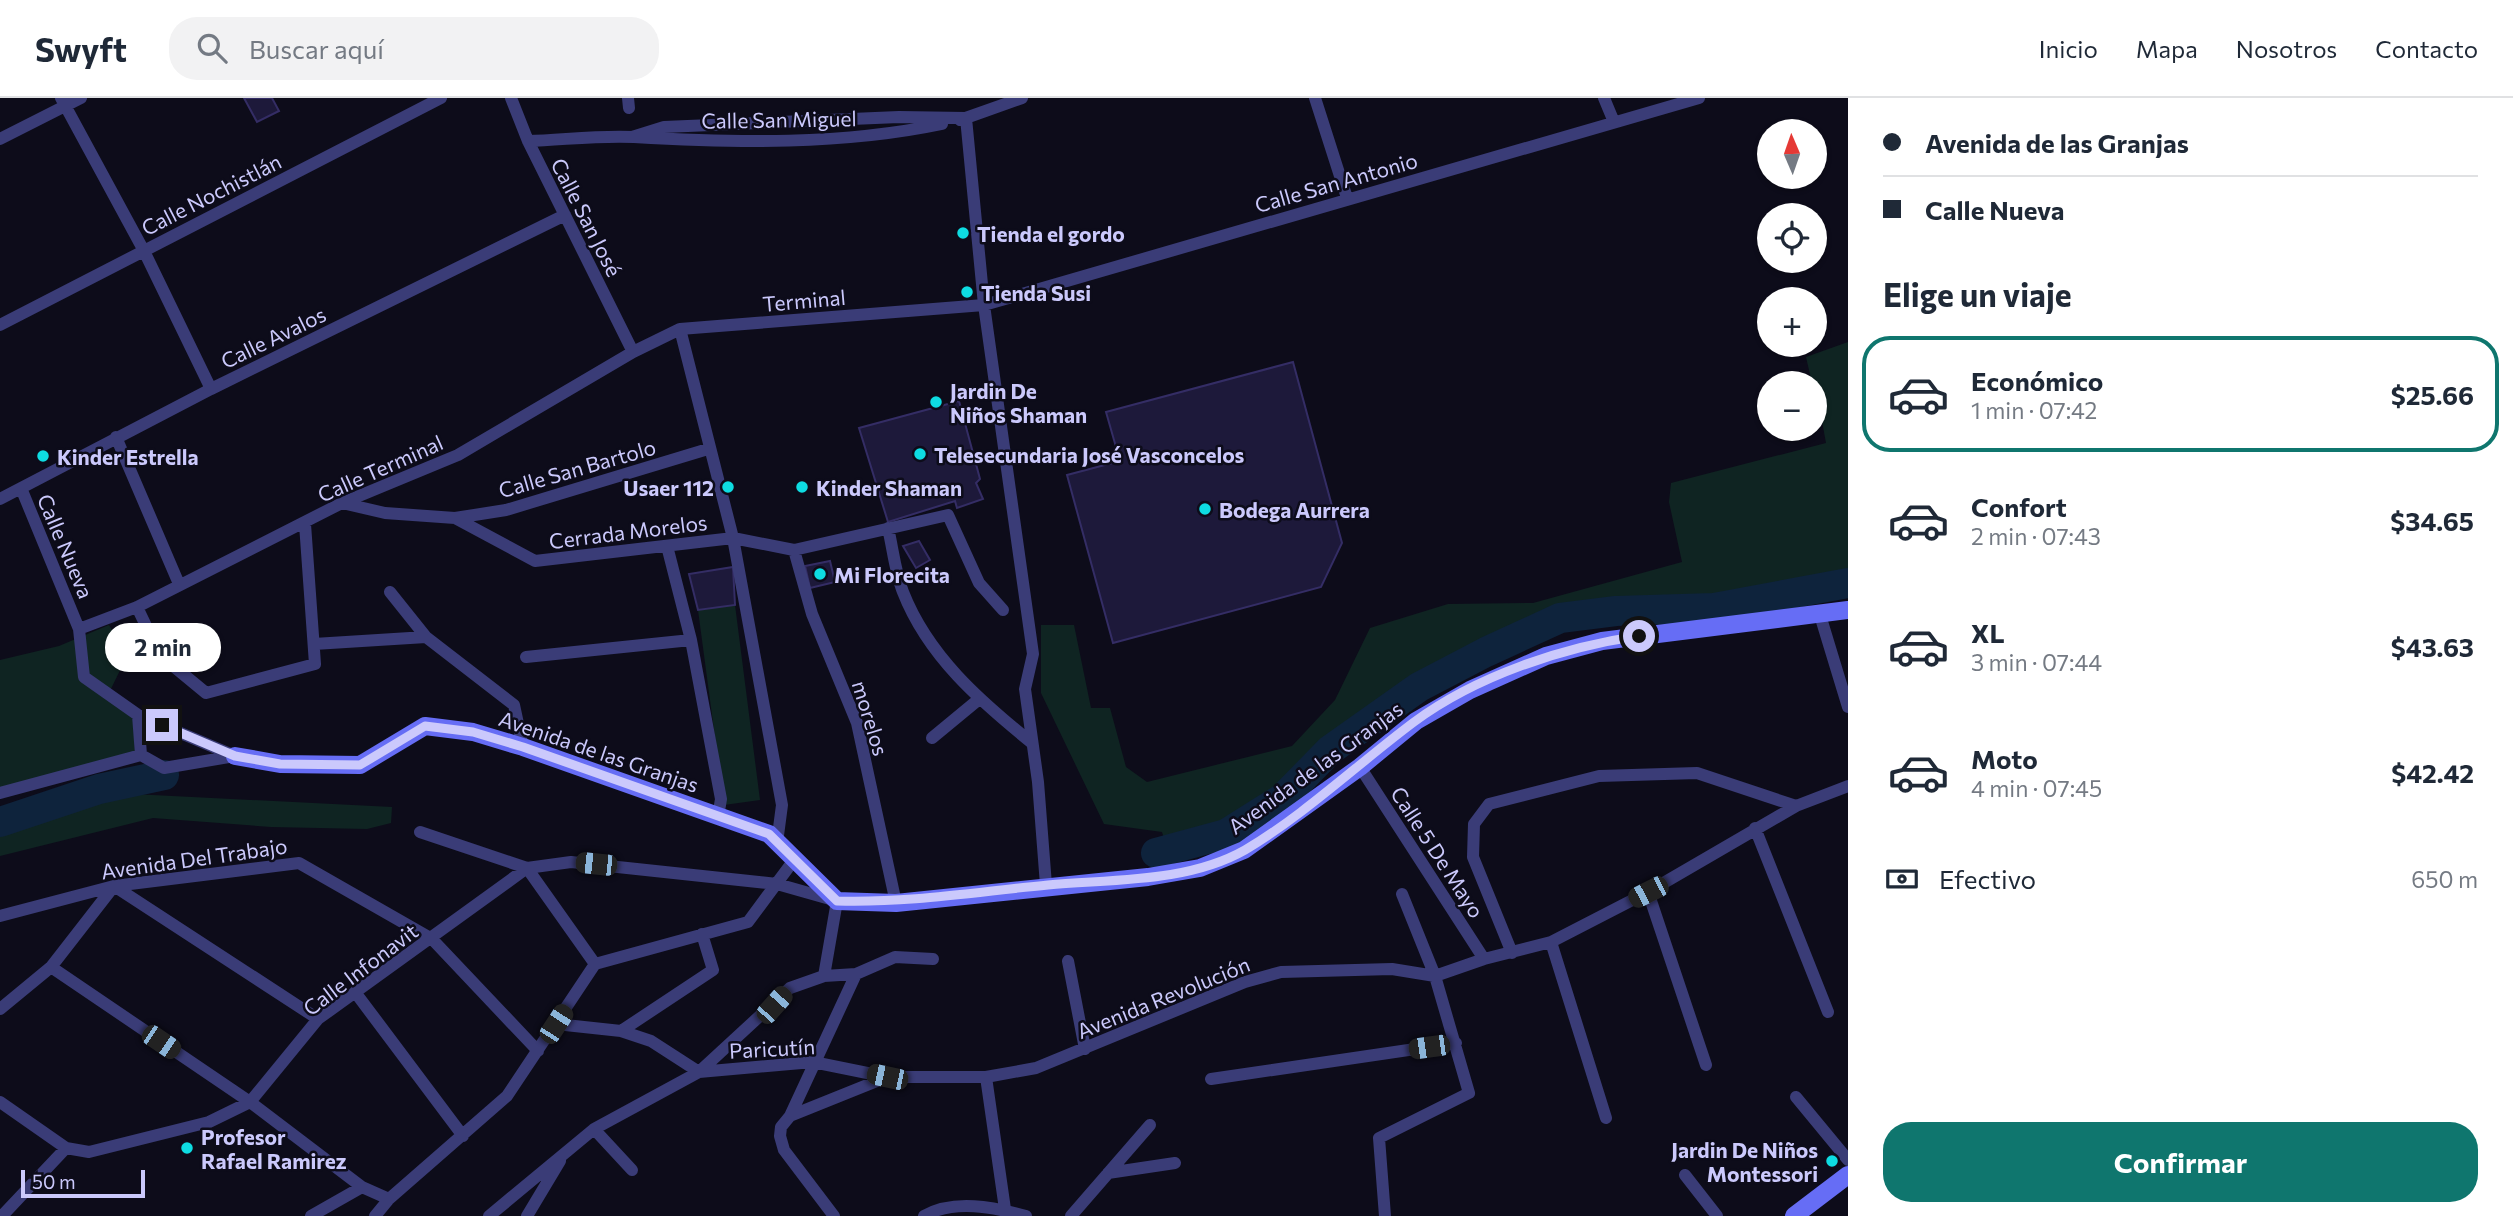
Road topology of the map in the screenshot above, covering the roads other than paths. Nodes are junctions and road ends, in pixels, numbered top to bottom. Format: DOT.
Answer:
graph roads {
  1 [pos="81,98"];
  2 [pos="441,98"];
  3 [pos="511,98"];
  4 [pos="1022,98"];
  5 [pos="1315,98"];
  6 [pos="1605,98"];
  7 [pos="1699,98"];
  8 [pos="62,102"];
  9 [pos="967,118"];
  10 [pos="1614,122"];
  11 [pos="0,139"];
  12 [pos="528,142"];
  13 [pos="1347,198"];
  14 [pos="565,215"];
  15 [pos="144,251"];
  16 [pos="984,304"];
  17 [pos="0,325"];
  18 [pos="680,329"];
  19 [pos="633,352"];
  20 [pos="211,388"];
  21 [pos="116,436"];
  22 [pos="708,449"];
  23 [pos="21,488"];
  24 [pos="0,499"];
  25 [pos="342,503"];
  26 [pos="455,518"];
  27 [pos="305,524"];
  28 [pos="888,528"];
  29 [pos="733,538"];
  30 [pos="667,546"];
  31 [pos="794,550"];
  32 [pos="178,584"];
  33 [pos="390,592"];
  34 [pos="137,607"];
  35 [pos="1003,610"];
  36 [pos="1848,610"];
  37 [pos="1820,615"];
  38 [pos="79,629"];
  39 [pos="426,637"];
  40 [pos="691,640"];
  41 [pos="314,645"];
  42 [pos="526,657"];
  43 [pos="978,700"];
  44 [pos="1848,707"];
  45 [pos="138,715"];
  46 [pos="932,738"];
  47 [pos="1032,743"];
  48 [pos="523,747"];
  49 [pos="141,755"];
  50 [pos="235,756"];
  51 [pos="1360,767"];
  52 [pos="1848,786"];
  53 [pos="0,793"];
  54 [pos="1796,806"];
  55 [pos="718,817"];
  56 [pos="1755,828"];
  57 [pos="420,832"];
  58 [pos="777,843"];
  59 [pos="794,860"];
  60 [pos="527,868"];
  61 [pos="777,884"];
  62 [pos="1046,885"];
  63 [pos="114,886"];
  64 [pos="1648,892"];
  65 [pos="1402,894"];
  66 [pos="837,901"];
  67 [pos="896,903"];
  68 [pos="0,916"];
  69 [pos="702,934"];
  70 [pos="432,939"];
  71 [pos="1551,942"];
  72 [pos="1512,953"];
  73 [pos="933,959"];
  74 [pos="1484,959"];
  75 [pos="1068,961"];
  76 [pos="595,964"];
  77 [pos="51,967"];
  78 [pos="856,974"];
  79 [pos="824,976"];
  80 [pos="1435,976"];
  81 [pos="355,992"];
  82 [pos="0,1009"];
  83 [pos="1828,1012"];
  84 [pos="318,1019"];
  85 [pos="556,1024"];
  86 [pos="621,1031"];
  87 [pos="1456,1043"];
  88 [pos="1085,1049"];
  89 [pos="538,1051"];
  90 [pos="813,1062"];
  91 [pos="1706,1065"];
  92 [pos="699,1072"];
  93 [pos="887,1077"];
  94 [pos="986,1077"];
  95 [pos="1211,1079"];
  96 [pos="1796,1097"];
  97 [pos="0,1102"];
  98 [pos="250,1102"];
  99 [pos="790,1116"];
  100 [pos="1606,1118"];
  101 [pos="1150,1125"];
  102 [pos="594,1129"];
  103 [pos="463,1136"];
  104 [pos="66,1148"];
  105 [pos="566,1152"];
  106 [pos="1848,1160"];
  107 [pos="1175,1163"];
  108 [pos="632,1170"];
  109 [pos="1108,1173"];
  110 [pos="1685,1175"];
  111 [pos="1848,1175"];
  112 [pos="362,1187"];
  113 [pos="389,1199"];
  114 [pos="1005,1213"];
  115 [pos="2,1216"];
  116 [pos="311,1216"];
  117 [pos="375,1216"];
  118 [pos="489,1216"];
  119 [pos="527,1216"];
  120 [pos="834,1216"];
  121 [pos="924,1216"];
  122 [pos="1026,1216"];
  123 [pos="1070,1216"];
  124 [pos="1385,1216"];
  125 [pos="1717,1216"];
  126 [pos="1794,1216"];
  1 -- 8 [label="street"];
  2 -- 15 [label="street, Calle Nochistlán"];
  3 -- 12 [label="street, Calle San José"];
  4 -- 9 [label="street, Calle San Miguel"];
  5 -- 13 [label="street"];
  6 -- 10 [label="street"];
  7 -- 10 [label="street, Calle San Antonio"];
  8 -- 11 [label="street"];
  8 -- 15 [label="street"];
  9 -- 12 [label="street, Calle San Miguel"];
  9 -- 16 [label="street"];
  10 -- 13 [label="street, Calle San Antonio"];
  12 -- 14 [label="street, Calle San José"];
  13 -- 16 [label="street, Calle San Antonio"];
  14 -- 19 [label="street, Calle San José"];
  14 -- 20 [label="street, Calle Avalos"];
  15 -- 17 [label="street, Calle Nochistlán"];
  15 -- 20 [label="street"];
  16 -- 18 [label="street, Terminal"];
  16 -- 47 [label="street"];
  18 -- 19 [label="street, Terminal"];
  18 -- 22 [label="street"];
  19 -- 25 [label="street, Calle Terminal"];
  20 -- 21 [label="street, Calle Avalos"];
  21 -- 23 [label="street, Calle Avalos"];
  21 -- 32 [label="street"];
  22 -- 26 [label="street, Calle San Bartolo"];
  22 -- 29 [label="street"];
  23 -- 24 [label="street, Calle Avalos"];
  23 -- 38 [label="street, Calle Nueva"];
  25 -- 26 [label="street"];
  25 -- 27 [label="street, Calle Terminal"];
  26 -- 30 [label="street, Cerrada Morelos"];
  27 -- 32 [label="street, Calle Terminal"];
  27 -- 41 [label="street"];
  28 -- 31 [label="street"];
  28 -- 35 [label="street"];
  28 -- 43 [label="street"];
  29 -- 30 [label="street, Cerrada Morelos"];
  29 -- 31 [label="street, Cerrada Morelos"];
  29 -- 58 [label="street"];
  30 -- 40 [label="street"];
  31 -- 67 [label="street, morelos"];
  32 -- 34 [label="street, Calle Terminal"];
  33 -- 39 [label="street"];
  34 -- 38 [label="street"];
  34 -- 41 [label="street"];
  36 -- 37 [label="street, Avenida de las Granjas"];
  37 -- 44 [label="street"];
  37 -- 51 [label="street, Avenida de las Granjas"];
  38 -- 45 [label="street, Calle Nueva"];
  39 -- 41 [label="street"];
  39 -- 48 [label="street"];
  40 -- 42 [label="street"];
  40 -- 55 [label="street"];
  43 -- 46 [label="street"];
  43 -- 47 [label="street"];
  45 -- 49 [label="street"];
  45 -- 50 [label="street, Calle Nueva"];
  47 -- 62 [label="street"];
  48 -- 50 [label="street, Avenida de las Granjas"];
  48 -- 55 [label="street, Avenida de las Granjas"];
  49 -- 50 [label="street, Avenida de las Granjas"];
  49 -- 53 [label="street"];
  51 -- 62 [label="street, Avenida de las Granjas"];
  51 -- 74 [label="street, Calle 5 De Mayo"];
  52 -- 54 [label="street, Avenida Revolución"];
  54 -- 56 [label="street, Avenida Revolución"];
  54 -- 72 [label="street"];
  55 -- 58 [label="street, Avenida de las Granjas"];
  56 -- 64 [label="street, Avenida Revolución"];
  56 -- 83 [label="street"];
  57 -- 60 [label="street"];
  58 -- 59 [label="street, Avenida de las Granjas"];
  59 -- 61 [label="street"];
  59 -- 66 [label="street, Avenida de las Granjas"];
  60 -- 61 [label="street, Avenida de las Granjas"];
  60 -- 70 [label="street, Calle Infonavit"];
  60 -- 76 [label="street"];
  61 -- 66 [label="street, Avenida de las Granjas"];
  61 -- 69 [label="street"];
  62 -- 67 [label="street, Avenida de las Granjas"];
  63 -- 68 [label="street, Avenida Del Trabajo"];
  63 -- 70 [label="street, Avenida Del Trabajo"];
  63 -- 77 [label="street"];
  63 -- 84 [label="street"];
  64 -- 71 [label="street, Avenida Revolución"];
  64 -- 91 [label="street"];
  65 -- 80 [label="street"];
  66 -- 67 [label="street, Avenida de las Granjas"];
  66 -- 79 [label="street"];
  69 -- 76 [label="street"];
  69 -- 86 [label="street"];
  70 -- 81 [label="street, Calle Infonavit"];
  70 -- 89 [label="street, Avenida Del Trabajo"];
  71 -- 72 [label="street, Avenida Revolución"];
  71 -- 100 [label="street"];
  72 -- 74 [label="street, Avenida Revolución"];
  73 -- 78 [label="street"];
  74 -- 80 [label="street, Avenida Revolución"];
  75 -- 88 [label="street"];
  76 -- 85 [label="street"];
  77 -- 82 [label="street"];
  77 -- 98 [label="street"];
  78 -- 79 [label="street"];
  78 -- 90 [label="street"];
  79 -- 92 [label="street"];
  80 -- 87 [label="street"];
  80 -- 88 [label="street, Avenida Revolución"];
  81 -- 84 [label="street, Calle Infonavit"];
  81 -- 103 [label="street"];
  84 -- 98 [label="street, Calle Infonavit"];
  85 -- 86 [label="street"];
  85 -- 89 [label="street"];
  86 -- 92 [label="street"];
  87 -- 95 [label="street"];
  87 -- 124 [label="street"];
  88 -- 94 [label="street, Avenida Revolución"];
  89 -- 103 [label="street"];
  90 -- 92 [label="street, Paricutín"];
  90 -- 93 [label="street, Paricutín"];
  90 -- 99 [label="street"];
  92 -- 102 [label="street"];
  93 -- 94 [label="street, Avenida Revolución"];
  93 -- 99 [label="street, Avenida Revolución"];
  94 -- 114 [label="street"];
  96 -- 106 [label="street"];
  97 -- 104 [label="street"];
  98 -- 104 [label="street, Calle Infonavit"];
  98 -- 112 [label="street"];
  99 -- 120 [label="street"];
  101 -- 109 [label="street"];
  102 -- 105 [label="street"];
  102 -- 108 [label="street"];
  103 -- 113 [label="street"];
  104 -- 115 [label="street"];
  105 -- 118 [label="street"];
  105 -- 119 [label="street"];
  107 -- 109 [label="street"];
  109 -- 123 [label="street"];
  110 -- 125 [label="street"];
  111 -- 126 [label="street"];
  112 -- 113 [label="street"];
  112 -- 116 [label="street"];
  113 -- 117 [label="street"];
  114 -- 121 [label="street"];
  114 -- 122 [label="street"];
}
